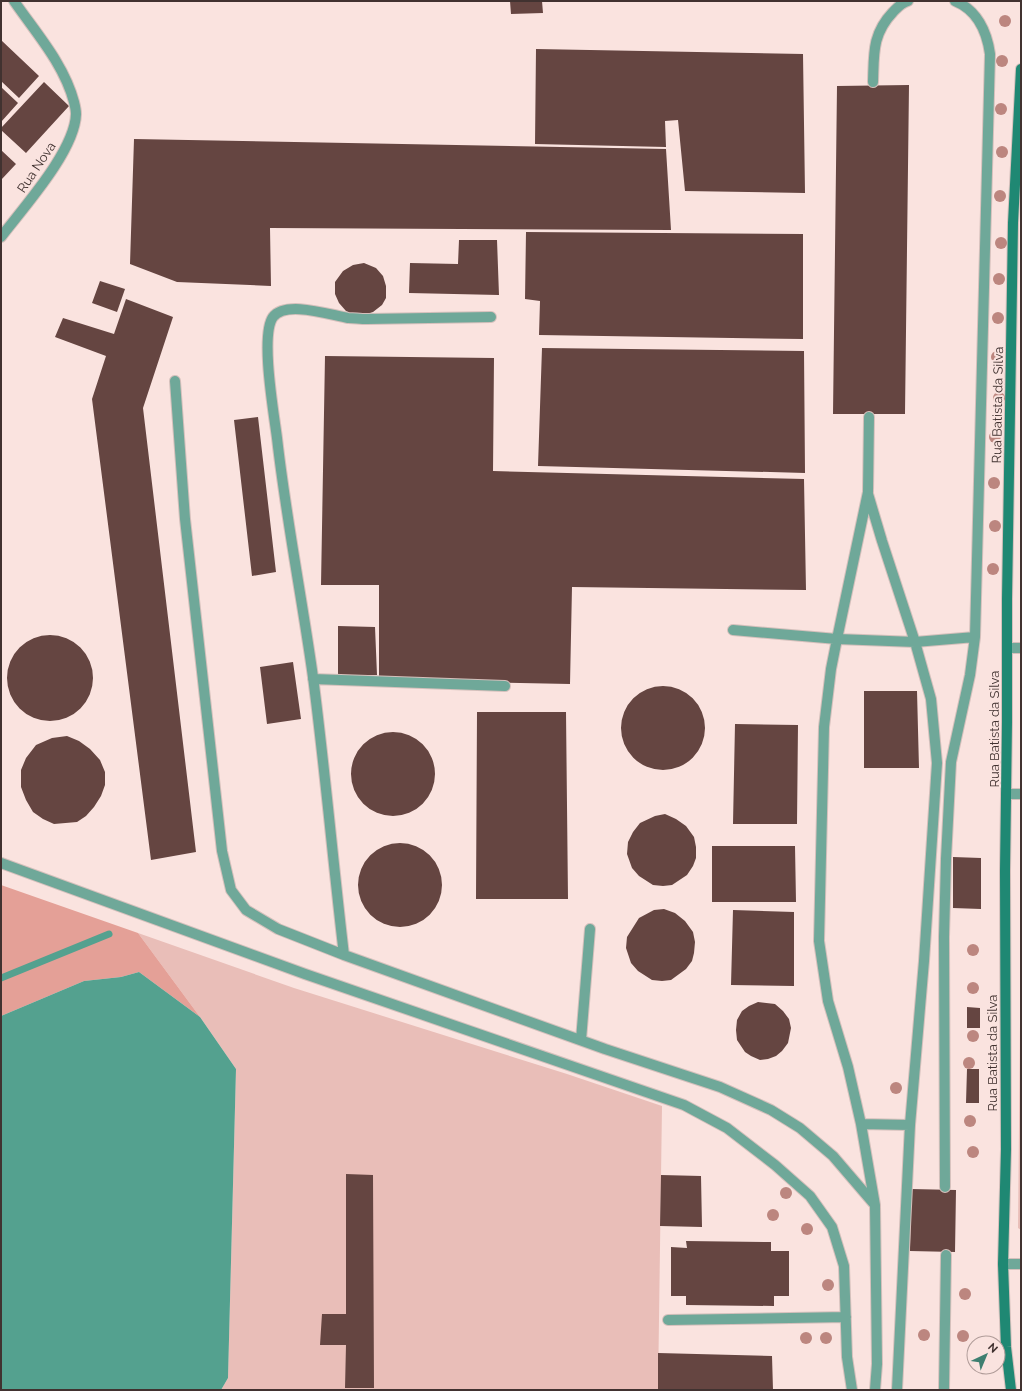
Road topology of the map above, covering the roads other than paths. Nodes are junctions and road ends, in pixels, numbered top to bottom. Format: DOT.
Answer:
graph roads {
  1 [pos="14,1"];
  2 [pos="908,1"];
  3 [pos="955,1"];
  4 [pos="1021,68"];
  5 [pos="873,82"];
  6 [pos="1017,223"];
  7 [pos="1,237"];
  8 [pos="491,317"];
  9 [pos="175,381"];
  10 [pos="869,417"];
  11 [pos="868,492"];
  12 [pos="733,630"];
  13 [pos="975,637"];
  14 [pos="837,639"];
  15 [pos="915,642"];
  16 [pos="1007,648"];
  17 [pos="1021,648"];
  18 [pos="313,679"];
  19 [pos="505,686"];
  20 [pos="1006,794"];
  21 [pos="1021,794"];
  22 [pos="931,859"];
  23 [pos="946,859"];
  24 [pos="1,864"];
  25 [pos="590,929"];
  26 [pos="344,954"];
  27 [pos="581,1040"];
  28 [pos="861,1124"];
  29 [pos="910,1125"];
  30 [pos="945,1187"];
  31 [pos="875,1205"];
  32 [pos="946,1255"];
  33 [pos="1003,1264"];
  34 [pos="1021,1264"];
  35 [pos="846,1317"];
  36 [pos="668,1320"];
  37 [pos="852,1390"];
  38 [pos="875,1390"];
  39 [pos="897,1390"];
  40 [pos="944,1390"];
  41 [pos="1011,1390"];
  1 -- 7 [label="street, Rua Nova"];
  2 -- 5 [label="street"];
  3 -- 13 [label="street"];
  4 -- 6 [label="main road, Rua Batista da Silva"];
  6 -- 16 [label="main road, Rua Batista da Silva"];
  8 -- 18 [label="street"];
  9 -- 26 [label="street"];
  10 -- 11 [label="street"];
  11 -- 14 [label="street"];
  11 -- 15 [label="street"];
  12 -- 14 [label="street"];
  13 -- 15 [label="street"];
  13 -- 23 [label="street"];
  14 -- 15 [label="street"];
  14 -- 28 [label="street"];
  15 -- 22 [label="street"];
  16 -- 17 [label="street"];
  16 -- 20 [label="main road, Rua Batista da Silva"];
  18 -- 19 [label="street"];
  18 -- 26 [label="street"];
  20 -- 21 [label="street"];
  20 -- 33 [label="main road, Rua Batista da Silva"];
  22 -- 23 [label="street"];
  22 -- 29 [label="street"];
  23 -- 30 [label="street"];
  24 -- 35 [label="street"];
  25 -- 27 [label="street"];
  26 -- 27 [label="street"];
  27 -- 31 [label="street"];
  28 -- 29 [label="street"];
  28 -- 31 [label="street"];
  29 -- 39 [label="street"];
  31 -- 38 [label="street"];
  32 -- 40 [label="street"];
  33 -- 34 [label="street"];
  33 -- 41 [label="main road, Rua Batista da Silva"];
  35 -- 36 [label="street"];
  35 -- 37 [label="street"];
}
